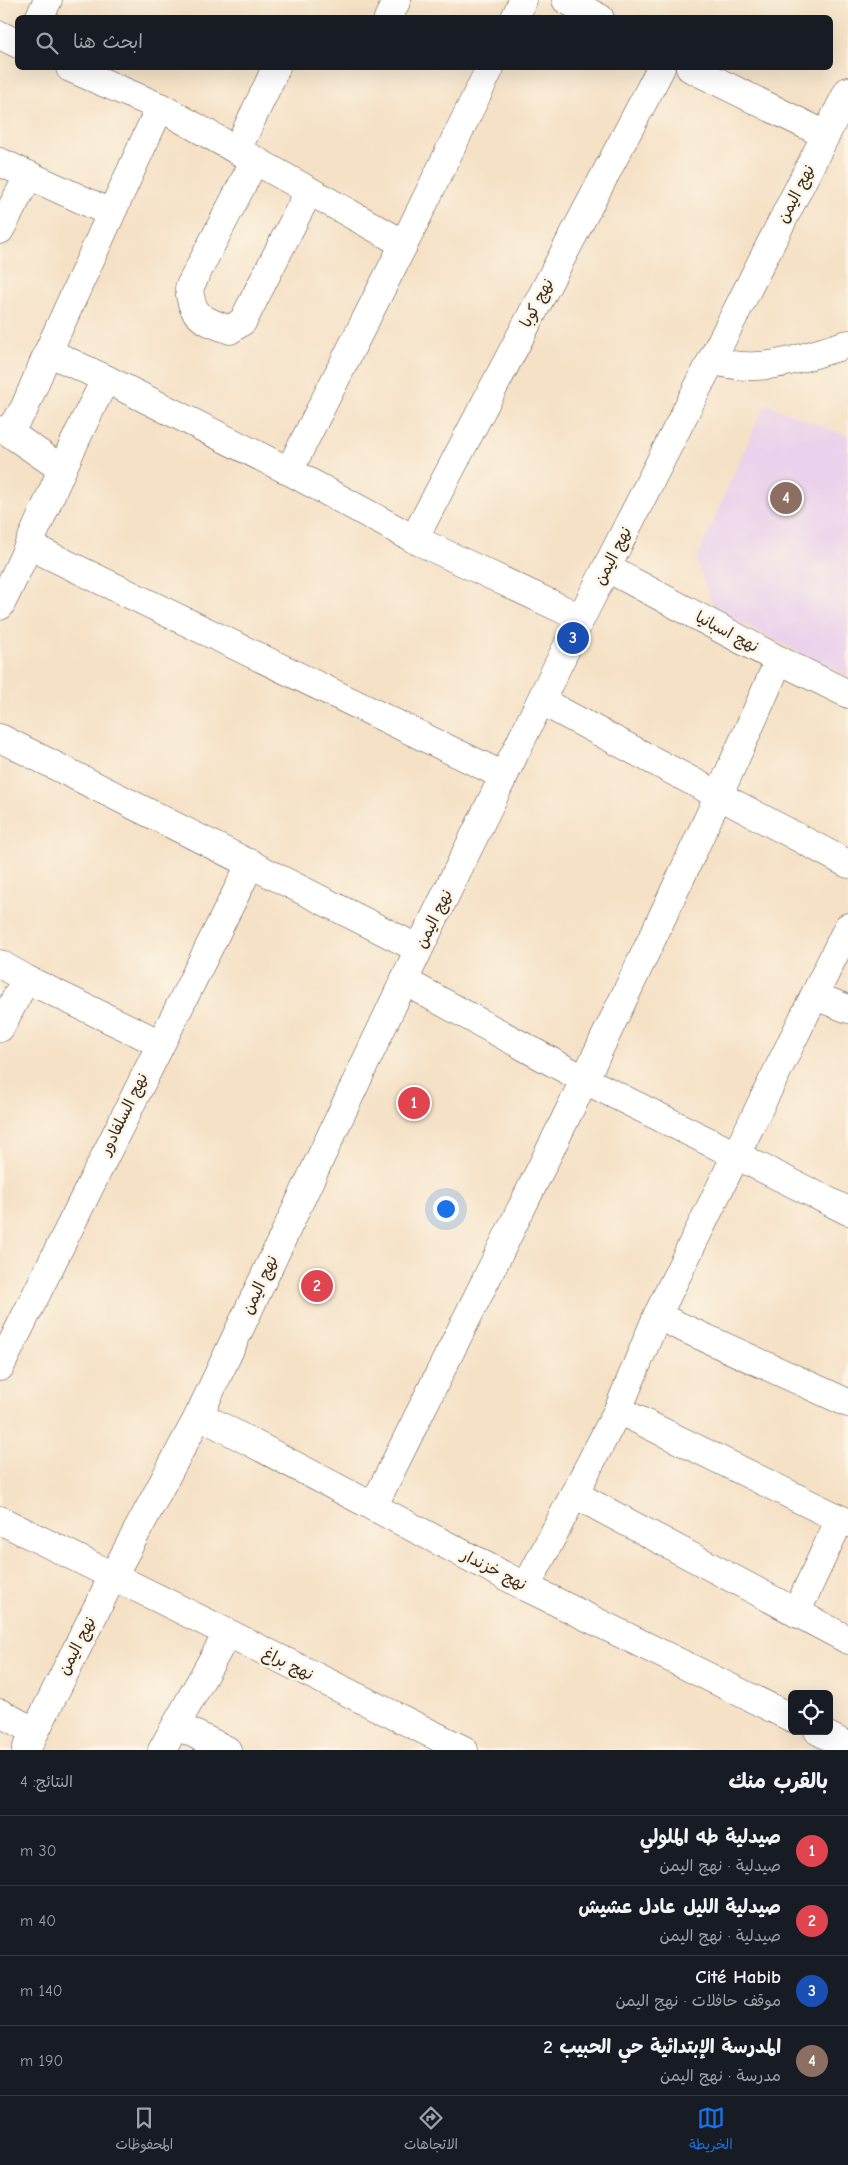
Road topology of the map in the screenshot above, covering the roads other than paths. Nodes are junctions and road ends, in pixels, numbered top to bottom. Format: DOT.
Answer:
graph roads {
  1 [pos="48,0"];
  2 [pos="396,0"];
  3 [pos="523,0"];
  4 [pos="40,15"];
  5 [pos="389,15"];
  6 [pos="516,15"];
  7 [pos="0,35"];
  8 [pos="15,42"];
  9 [pos="74,70"];
  10 [pos="275,70"];
  11 [pos="489,70"];
  12 [pos="660,70"];
  13 [pos="694,70"];
  14 [pos="848,91"];
  15 [pos="160,108"];
  16 [pos="826,135"];
  17 [pos="246,155"];
  18 [pos="0,162"];
  19 [pos="29,174"];
  20 [pos="309,191"];
  21 [pos="111,213"];
  22 [pos="0,230"];
  23 [pos="404,244"];
  24 [pos="848,344"];
  25 [pos="48,352"];
  26 [pos="712,360"];
  27 [pos="106,379"];
  28 [pos="4,431"];
  29 [pos="62,469"];
  30 [pos="289,470"];
  31 [pos="414,539"];
  32 [pos="30,546"];
  33 [pos="607,568"];
  34 [pos="0,606"];
  35 [pos="581,618"];
  36 [pos="779,660"];
  37 [pos="848,694"];
  38 [pos="542,701"];
  39 [pos="0,738"];
  40 [pos="504,776"];
  41 [pos="720,796"];
  42 [pos="251,863"];
  43 [pos="848,864"];
  44 [pos="848,927"];
  45 [pos="419,949"];
  46 [pos="0,964"];
  47 [pos="26,979"];
  48 [pos="404,981"];
  49 [pos="815,996"];
  50 [pos="848,1009"];
  51 [pos="0,1028"];
  52 [pos="159,1043"];
  53 [pos="585,1080"];
  54 [pos="737,1156"];
  55 [pos="848,1211"];
  56 [pos="657,1316"];
  57 [pos="0,1366"];
  58 [pos="848,1403"];
  59 [pos="618,1410"];
  60 [pos="199,1415"];
  61 [pos="574,1494"];
  62 [pos="373,1507"];
  63 [pos="0,1520"];
  64 [pos="844,1521"];
  65 [pos="113,1576"];
  66 [pos="526,1587"];
  67 [pos="796,1613"];
  68 [pos="227,1634"];
  69 [pos="848,1640"];
  70 [pos="0,1713"];
  71 [pos="788,1716"];
  72 [pos="176,1725"];
  73 [pos="826,1735"];
  74 [pos="30,1741"];
  75 [pos="848,1746"];
  76 [pos="162,1750"];
  77 [pos="227,1750"];
  78 [pos="464,1750"];
  1 -- 4 [label="street"];
  2 -- 5 [label="street"];
  3 -- 6 [label="street"];
  7 -- 8 [label="street"];
  9 -- 15 [label="street"];
  10 -- 17 [label="street"];
  11 -- 23 [label="street"];
  12 -- 31 [label="street, نهج كوبا"];
  13 -- 16 [label="street"];
  14 -- 16 [label="street, نهج اليمن"];
  15 -- 17 [label="street"];
  15 -- 21 [label="street"];
  16 -- 26 [label="street, نهج اليمن"];
  17 -- 20 [label="street"];
  17 -- 20 [label="street"];
  18 -- 19 [label="street"];
  19 -- 21 [label="street"];
  19 -- 22 [label="street"];
  20 -- 23 [label="street"];
  21 -- 25 [label="street"];
  23 -- 30 [label="street"];
  24 -- 26 [label="street"];
  25 -- 27 [label="street"];
  25 -- 28 [label="street"];
  26 -- 33 [label="street, نهج اليمن"];
  27 -- 29 [label="street"];
  27 -- 30 [label="street"];
  28 -- 29 [label="street"];
  29 -- 32 [label="street"];
  30 -- 31 [label="street"];
  31 -- 35 [label="street"];
  32 -- 34 [label="street"];
  32 -- 40 [label="street"];
  33 -- 35 [label="street, نهج اليمن"];
  33 -- 36 [label="street, نهج اسبانيا"];
  35 -- 38 [label="street, نهج اليمن"];
  36 -- 37 [label="street, نهج اسبانيا"];
  36 -- 41 [label="street"];
  38 -- 40 [label="street, نهج اليمن"];
  38 -- 41 [label="street"];
  39 -- 42 [label="street"];
  40 -- 45 [label="street, نهج اليمن"];
  41 -- 43 [label="street"];
  41 -- 53 [label="street"];
  42 -- 45 [label="street"];
  42 -- 52 [label="street, نهج السلفادور"];
  44 -- 49 [label="street"];
  45 -- 48 [label="street, نهج اليمن"];
  46 -- 47 [label="street"];
  47 -- 51 [label="street"];
  47 -- 52 [label="street"];
  48 -- 53 [label="street"];
  48 -- 60 [label="street, نهج اليمن"];
  49 -- 50 [label="street"];
  49 -- 54 [label="street"];
  52 -- 57 [label="street, نهج السلفادور"];
  53 -- 54 [label="street"];
  53 -- 62 [label="street"];
  54 -- 55 [label="street"];
  54 -- 56 [label="street"];
  56 -- 58 [label="street"];
  56 -- 59 [label="street"];
  59 -- 61 [label="street"];
  59 -- 64 [label="street"];
  60 -- 62 [label="street, نهج خزندار"];
  60 -- 65 [label="street, نهج اليمن"];
  61 -- 66 [label="street"];
  61 -- 67 [label="street"];
  62 -- 66 [label="street, نهج خزندار"];
  63 -- 65 [label="street, نهج براغ"];
  64 -- 67 [label="street"];
  65 -- 68 [label="street, نهج براغ"];
  65 -- 74 [label="street, نهج اليمن"];
  66 -- 71 [label="street, نهج خزندار"];
  67 -- 69 [label="street"];
  68 -- 72 [label="street"];
  68 -- 78 [label="street, نهج براغ"];
  70 -- 74 [label="street"];
  72 -- 76 [label="street"];
  72 -- 77 [label="street"];
  73 -- 75 [label="street"];
}
